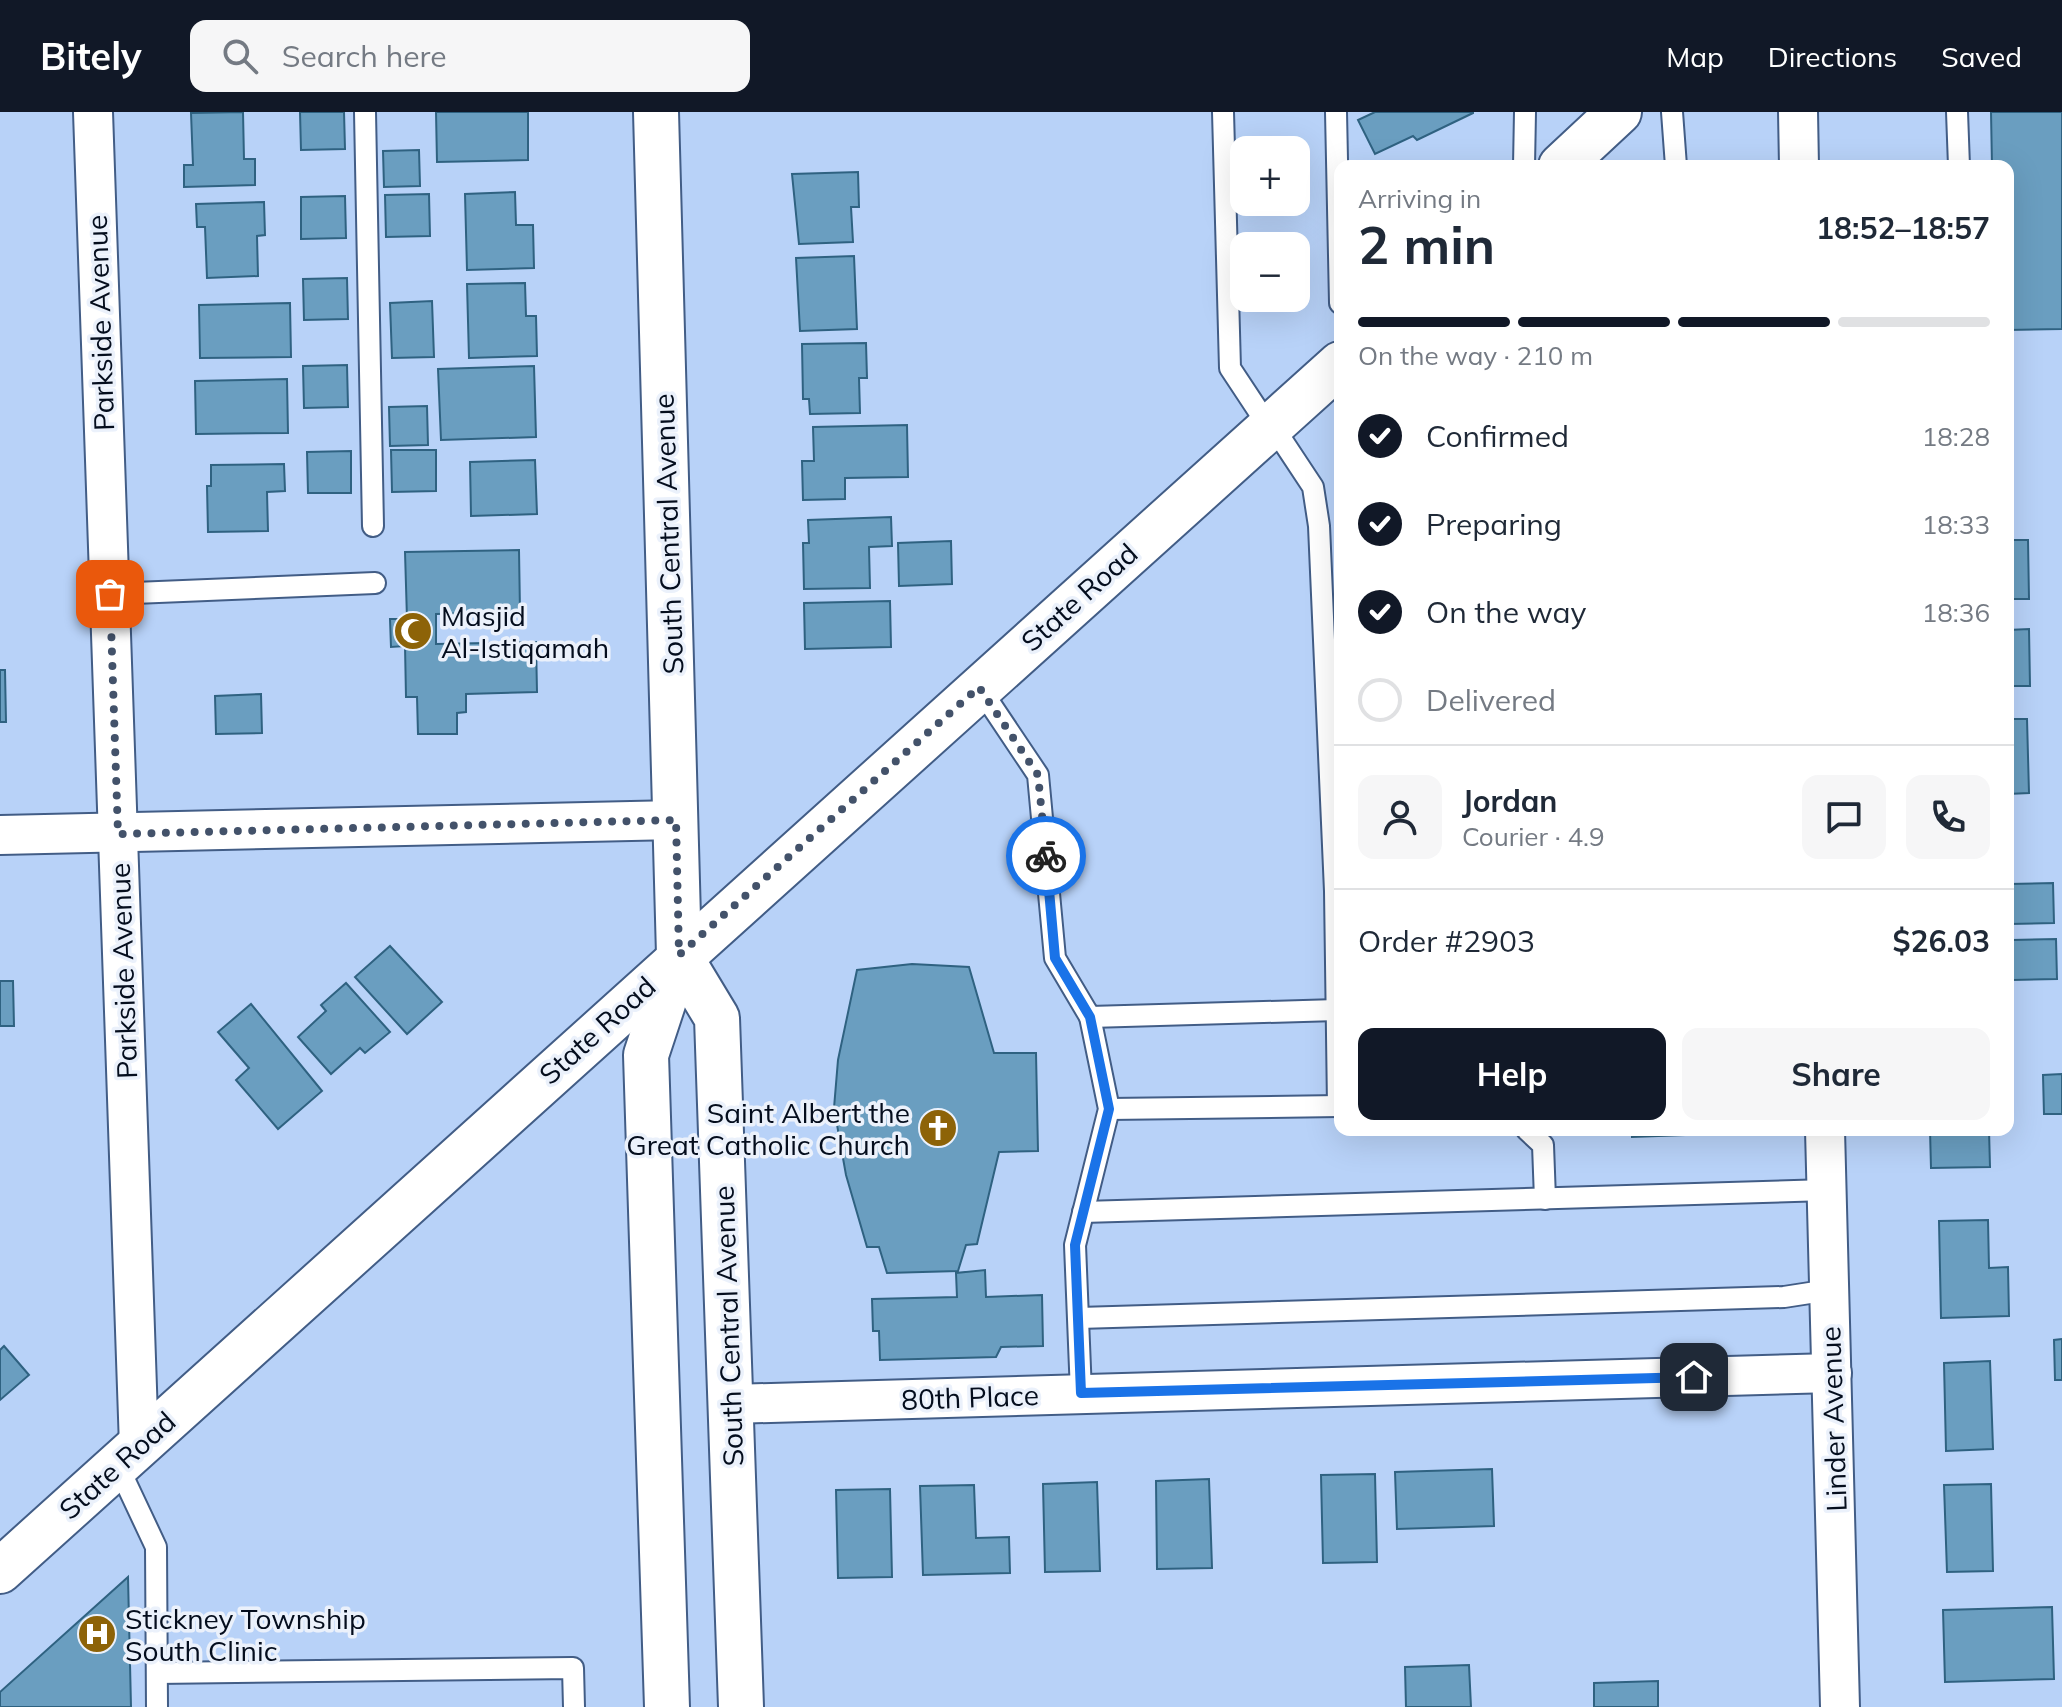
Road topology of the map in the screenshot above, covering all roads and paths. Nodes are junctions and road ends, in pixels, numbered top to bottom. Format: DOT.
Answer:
graph roads {
  1 [pos="93,112"];
  2 [pos="365,112"];
  3 [pos="656,112"];
  4 [pos="1223,112"];
  5 [pos="1336,112"];
  6 [pos="1525,112"];
  7 [pos="1672,112"];
  8 [pos="1798,112"];
  9 [pos="1957,112"];
  10 [pos="1337,160"];
  11 [pos="1524,160"];
  12 [pos="1676,160"];
  13 [pos="1799,160"];
  14 [pos="1959,160"];
  15 [pos="1334,369"];
  16 [pos="1270,426"];
  17 [pos="373,526"];
  18 [pos="375,583"];
  19 [pos="110,594"];
  20 [pos="979,687"];
  21 [pos="676,820"];
  22 [pos="118,834"];
  23 [pos="0,835"];
  24 [pos="1334,868"];
  25 [pos="679,955"];
  26 [pos="1334,1010"];
  27 [pos="1090,1017"];
  28 [pos="1334,1106"];
  29 [pos="1109,1109"];
  30 [pos="1533,1136"];
  31 [pos="1825,1136"];
  32 [pos="1827,1190"];
  33 [pos="1545,1199"];
  34 [pos="1083,1212"];
  35 [pos="1829,1290"];
  36 [pos="1079,1318"];
  37 [pos="1832,1373"];
  38 [pos="1081,1393"];
  39 [pos="732,1404"];
  40 [pos="128,1455"];
  41 [pos="0,1571"];
  42 [pos="157,1673"];
  43 [pos="157,1707"];
  44 [pos="574,1707"];
  45 [pos="667,1707"];
  46 [pos="741,1707"];
  47 [pos="1840,1707"];
  1 -- 19 [label="street, Parkside Avenue"];
  2 -- 17 [label="lane"];
  3 -- 21 [label="street, South Central Avenue"];
  4 -- 16 [label="lane"];
  5 -- 10 [label="lane"];
  6 -- 11 [label="lane"];
  7 -- 12 [label="lane"];
  8 -- 13 [label="street"];
  9 -- 14 [label="lane"];
  15 -- 16 [label="street, State Road"];
  16 -- 20 [label="street, State Road"];
  16 -- 24 [label="lane"];
  18 -- 19 [label="lane"];
  19 -- 22 [label="street, Parkside Avenue"];
  20 -- 25 [label="street, State Road"];
  20 -- 27 [label="lane"];
  21 -- 22 [label="street"];
  21 -- 25 [label="street, South Central Avenue"];
  22 -- 23 [label="street"];
  22 -- 40 [label="street, Parkside Avenue"];
  25 -- 39 [label="street, South Central Avenue"];
  25 -- 40 [label="street, State Road"];
  25 -- 45 [label="street, South Central Avenue"];
  26 -- 27 [label="lane"];
  27 -- 29 [label="lane"];
  28 -- 29 [label="lane"];
  29 -- 34 [label="lane"];
  30 -- 33 [label="lane"];
  31 -- 32 [label="street, Linder Avenue"];
  32 -- 33 [label="lane"];
  32 -- 35 [label="street, Linder Avenue"];
  33 -- 34 [label="lane"];
  34 -- 36 [label="lane"];
  35 -- 36 [label="lane"];
  35 -- 37 [label="street, Linder Avenue"];
  36 -- 38 [label="lane"];
  37 -- 38 [label="street, 80th Place"];
  37 -- 47 [label="street, Linder Avenue"];
  38 -- 39 [label="street, 80th Place"];
  39 -- 46 [label="street, South Central Avenue"];
  40 -- 41 [label="street, State Road"];
  40 -- 42 [label="lane"];
  42 -- 43 [label="lane"];
  42 -- 44 [label="lane"];
}
